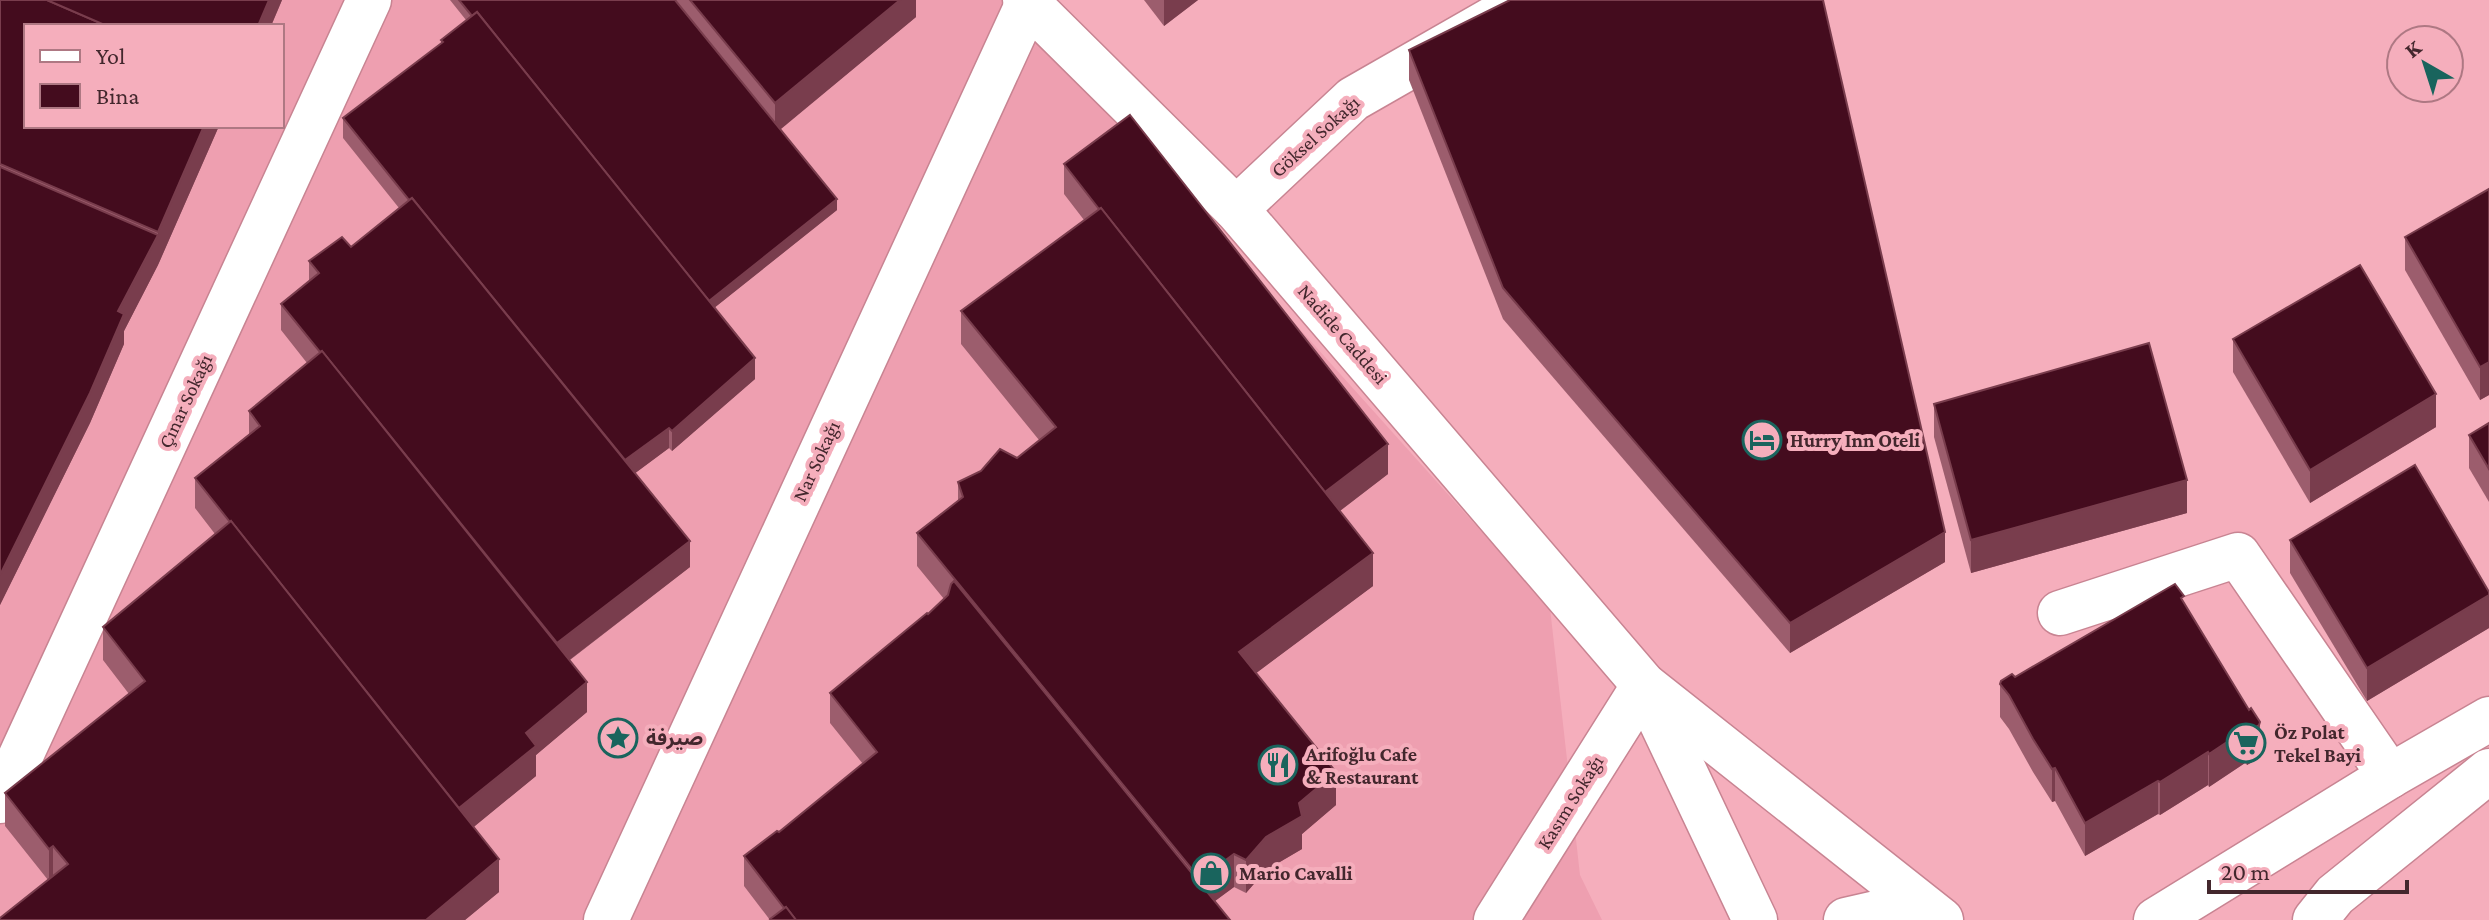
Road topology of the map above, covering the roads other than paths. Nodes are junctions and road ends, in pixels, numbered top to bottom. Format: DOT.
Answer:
graph roads {
  1 [pos="369,0"];
  2 [pos="1526,0"];
  3 [pos="1026,1"];
  4 [pos="1236,209"];
  5 [pos="2060,613"];
  6 [pos="1644,685"];
  7 [pos="2489,719"];
  8 [pos="2489,771"];
  9 [pos="2390,776"];
  10 [pos="0,801"];
  11 [pos="606,920"];
  12 [pos="1496,920"];
  13 [pos="1755,920"];
  14 [pos="1846,920"];
  15 [pos="1939,920"];
  16 [pos="2156,920"];
  17 [pos="2315,920"];
  1 -- 10 [label="street, Çınar Sokağı"];
  2 -- 4 [label="street, Göksel Sokağı"];
  3 -- 4 [label="street, Nadide Caddesi"];
  3 -- 11 [label="street, Nar Sokağı"];
  4 -- 6 [label="street, Nadide Caddesi"];
  5 -- 9 [label="street"];
  6 -- 12 [label="street, Kasım Sokağı"];
  6 -- 13 [label="street"];
  6 -- 15 [label="street"];
  7 -- 9 [label="street"];
  8 -- 17 [label="street"];
  9 -- 16 [label="street"];
  14 -- 15 [label="street"];
}
